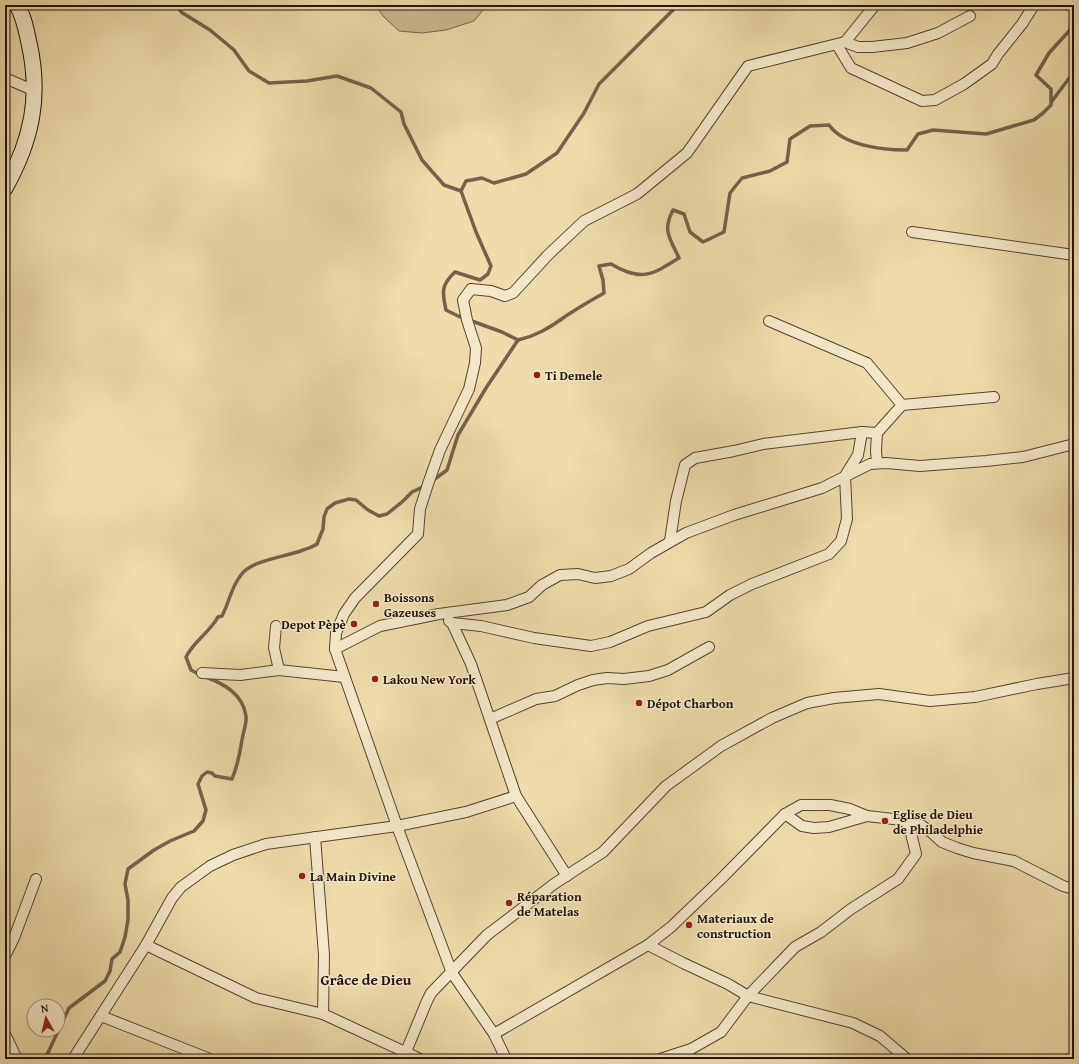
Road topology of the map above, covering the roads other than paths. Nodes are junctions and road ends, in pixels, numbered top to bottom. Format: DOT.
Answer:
graph roads {
  1 [pos="17,5"];
  2 [pos="875,5"];
  3 [pos="1034,5"];
  4 [pos="970,16"];
  5 [pos="841,44"];
  6 [pos="5,78"];
  7 [pos="35,91"];
  8 [pos="5,188"];
  9 [pos="912,232"];
  10 [pos="1074,255"];
  11 [pos="769,321"];
  12 [pos="994,397"];
  13 [pos="902,405"];
  14 [pos="862,432"];
  15 [pos="877,433"];
  16 [pos="1074,444"];
  17 [pos="877,464"];
  18 [pos="846,476"];
  19 [pos="670,542"];
  20 [pos="439,614"];
  21 [pos="452,623"];
  22 [pos="276,626"];
  23 [pos="709,647"];
  24 [pos="335,649"];
  25 [pos="279,670"];
  26 [pos="202,673"];
  27 [pos="344,677"];
  28 [pos="1074,678"];
  29 [pos="490,718"];
  30 [pos="516,796"];
  31 [pos="785,814"];
  32 [pos="867,816"];
  33 [pos="909,825"];
  34 [pos="397,826"];
  35 [pos="315,837"];
  36 [pos="567,876"];
  37 [pos="36,879"];
  38 [pos="1074,889"];
  39 [pos="146,945"];
  40 [pos="648,945"];
  41 [pos="5,956"];
  42 [pos="452,973"];
  43 [pos="748,996"];
  44 [pos="323,1014"];
  45 [pos="101,1016"];
  46 [pos="5,1034"];
  47 [pos="494,1034"];
  48 [pos="404,1056"];
  49 [pos="18,1059"];
  50 [pos="73,1059"];
  51 [pos="210,1059"];
  52 [pos="420,1059"];
  53 [pos="506,1059"];
  54 [pos="660,1059"];
  55 [pos="907,1059"];
  1 -- 7 [label="street"];
  2 -- 5 [label="street"];
  3 -- 5 [label="street"];
  4 -- 5 [label="street"];
  5 -- 24 [label="street"];
  6 -- 7 [label="street"];
  7 -- 8 [label="street"];
  9 -- 10 [label="street"];
  11 -- 13 [label="street"];
  12 -- 13 [label="street"];
  13 -- 15 [label="street"];
  14 -- 15 [label="street"];
  14 -- 18 [label="street"];
  14 -- 19 [label="street"];
  15 -- 17 [label="street"];
  16 -- 17 [label="street"];
  17 -- 18 [label="street"];
  18 -- 19 [label="street"];
  18 -- 21 [label="street"];
  19 -- 20 [label="street"];
  20 -- 21 [label="street"];
  20 -- 24 [label="street"];
  21 -- 29 [label="street"];
  22 -- 25 [label="street"];
  23 -- 29 [label="street"];
  24 -- 27 [label="street"];
  25 -- 26 [label="street"];
  25 -- 27 [label="street"];
  27 -- 34 [label="street"];
  28 -- 36 [label="street"];
  29 -- 30 [label="street"];
  30 -- 34 [label="street"];
  30 -- 36 [label="street"];
  31 -- 32 [label="street"];
  31 -- 32 [label="street"];
  31 -- 40 [label="street"];
  32 -- 33 [label="street"];
  33 -- 38 [label="street"];
  33 -- 43 [label="street"];
  34 -- 35 [label="street"];
  34 -- 42 [label="street"];
  35 -- 39 [label="street"];
  35 -- 44 [label="street"];
  36 -- 42 [label="street"];
  37 -- 41 [label="street"];
  39 -- 44 [label="street"];
  39 -- 45 [label="street"];
  40 -- 43 [label="street"];
  40 -- 47 [label="street"];
  42 -- 47 [label="street"];
  42 -- 48 [label="street"];
  43 -- 54 [label="street"];
  43 -- 55 [label="street"];
  44 -- 48 [label="street"];
  45 -- 50 [label="street"];
  45 -- 51 [label="street"];
  46 -- 49 [label="street"];
  47 -- 53 [label="street"];
  48 -- 52 [label="street"];
}
